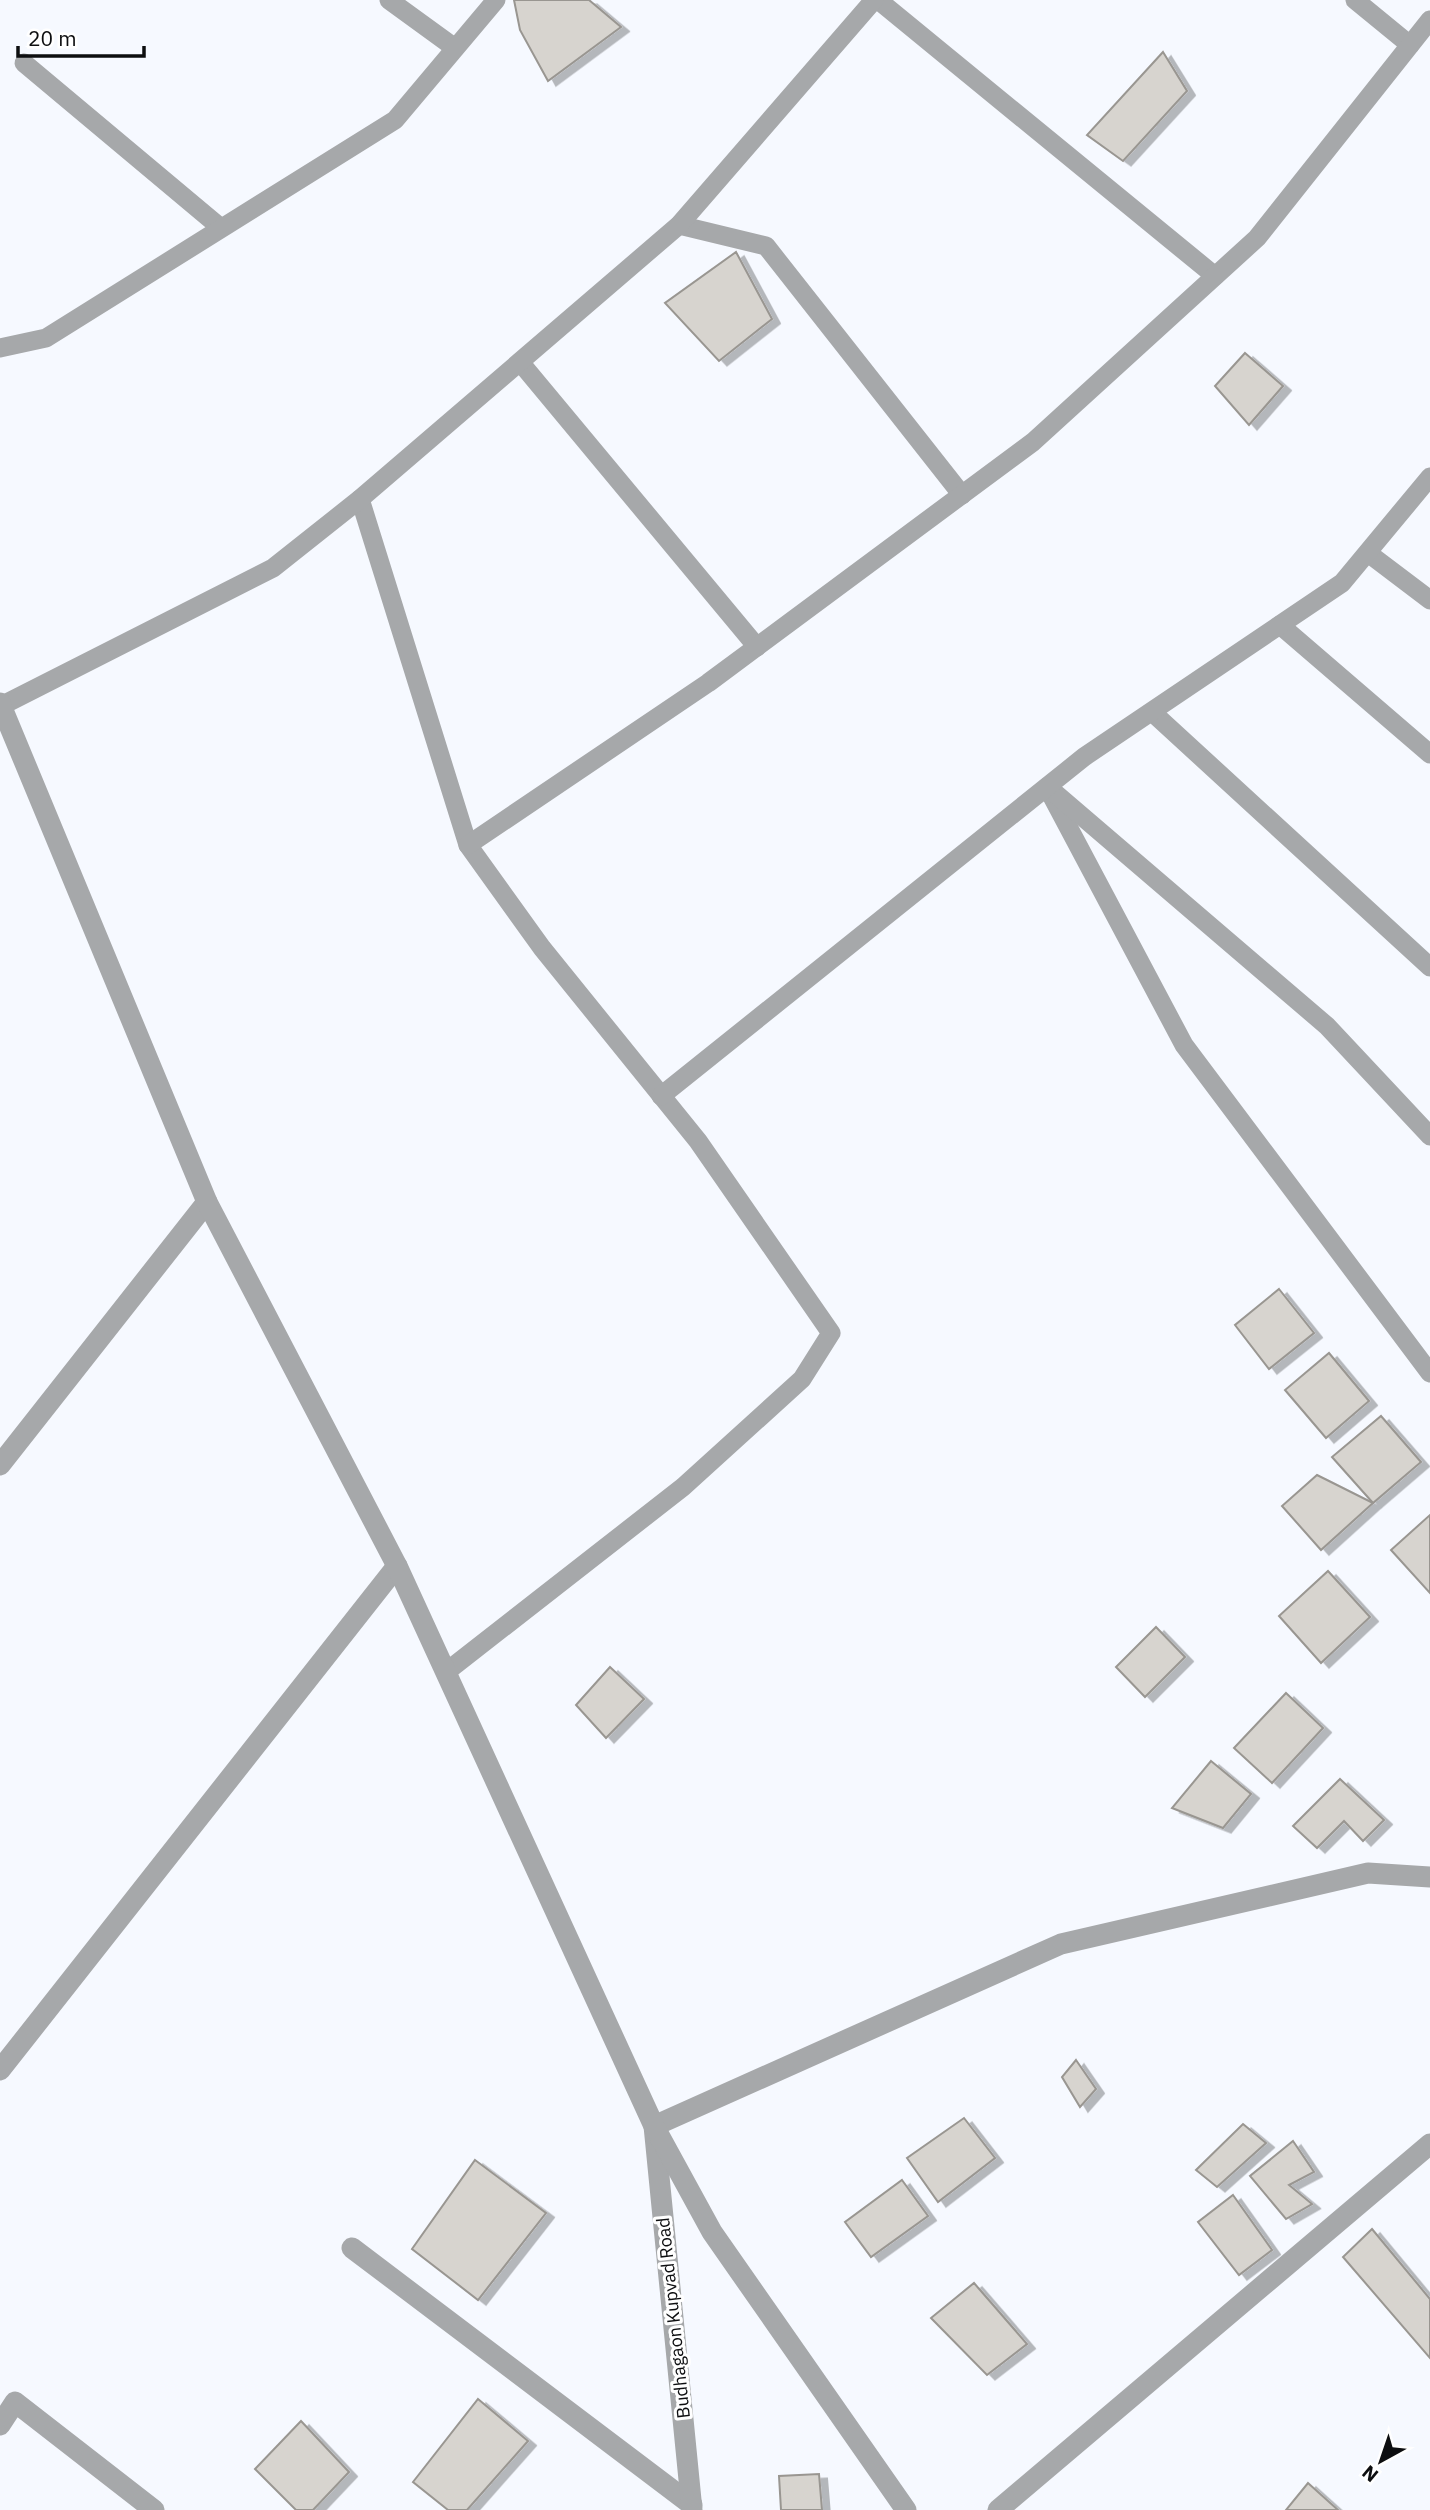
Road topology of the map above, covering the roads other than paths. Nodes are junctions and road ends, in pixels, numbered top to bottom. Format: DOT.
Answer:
graph roads {
  1 [pos="389,0"];
  2 [pos="496,0"];
  3 [pos="876,0"];
  4 [pos="1355,0"];
  5 [pos="1430,20"];
  6 [pos="1410,45"];
  7 [pos="455,48"];
  8 [pos="24,63"];
  9 [pos="680,225"];
  10 [pos="221,228"];
  11 [pos="1215,276"];
  12 [pos="0,348"];
  13 [pos="520,362"];
  14 [pos="1430,477"];
  15 [pos="962,495"];
  16 [pos="360,499"];
  17 [pos="1368,553"];
  18 [pos="1430,600"];
  19 [pos="1280,625"];
  20 [pos="757,647"];
  21 [pos="0,705"];
  22 [pos="1152,712"];
  23 [pos="1430,754"];
  24 [pos="1047,787"];
  25 [pos="468,845"];
  26 [pos="1430,967"];
  27 [pos="662,1096"];
  28 [pos="1430,1136"];
  29 [pos="207,1202"];
  30 [pos="1430,1373"];
  31 [pos="0,1465"];
  32 [pos="397,1566"];
  33 [pos="446,1672"];
  34 [pos="1430,1877"];
  35 [pos="0,2070"];
  36 [pos="654,2126"];
  37 [pos="1430,2144"];
  38 [pos="352,2248"];
  39 [pos="7,2396"];
  40 [pos="0,2425"];
  41 [pos="692,2507"];
  42 [pos="154,2510"];
  43 [pos="906,2510"];
  44 [pos="998,2510"];
  1 -- 7 [label="lane"];
  2 -- 7 [label="lane"];
  3 -- 9 [label="lane"];
  3 -- 11 [label="lane"];
  4 -- 6 [label="lane"];
  5 -- 6 [label="lane"];
  6 -- 11 [label="lane"];
  7 -- 10 [label="lane"];
  8 -- 10 [label="lane"];
  9 -- 13 [label="lane"];
  9 -- 15 [label="lane"];
  10 -- 12 [label="lane"];
  11 -- 15 [label="lane"];
  13 -- 16 [label="lane"];
  13 -- 20 [label="lane"];
  14 -- 17 [label="lane"];
  15 -- 20 [label="lane"];
  16 -- 21 [label="lane"];
  16 -- 25 [label="lane"];
  17 -- 18 [label="lane"];
  17 -- 19 [label="lane"];
  19 -- 22 [label="lane"];
  19 -- 23 [label="lane"];
  20 -- 25 [label="lane"];
  21 -- 29 [label="street"];
  22 -- 24 [label="lane"];
  22 -- 26 [label="lane"];
  24 -- 27 [label="lane"];
  24 -- 28 [label="lane"];
  24 -- 30 [label="lane"];
  25 -- 27 [label="lane"];
  27 -- 33 [label="lane"];
  29 -- 31 [label="street"];
  29 -- 32 [label="street"];
  32 -- 33 [label="street"];
  32 -- 35 [label="street"];
  33 -- 36 [label="street"];
  34 -- 36 [label="street"];
  36 -- 41 [label="street, Budhagaon Kupvad Road"];
  36 -- 43 [label="street"];
  37 -- 44 [label="street"];
  38 -- 41 [label="street"];
  39 -- 40 [label="street"];
  39 -- 42 [label="street"];
}
